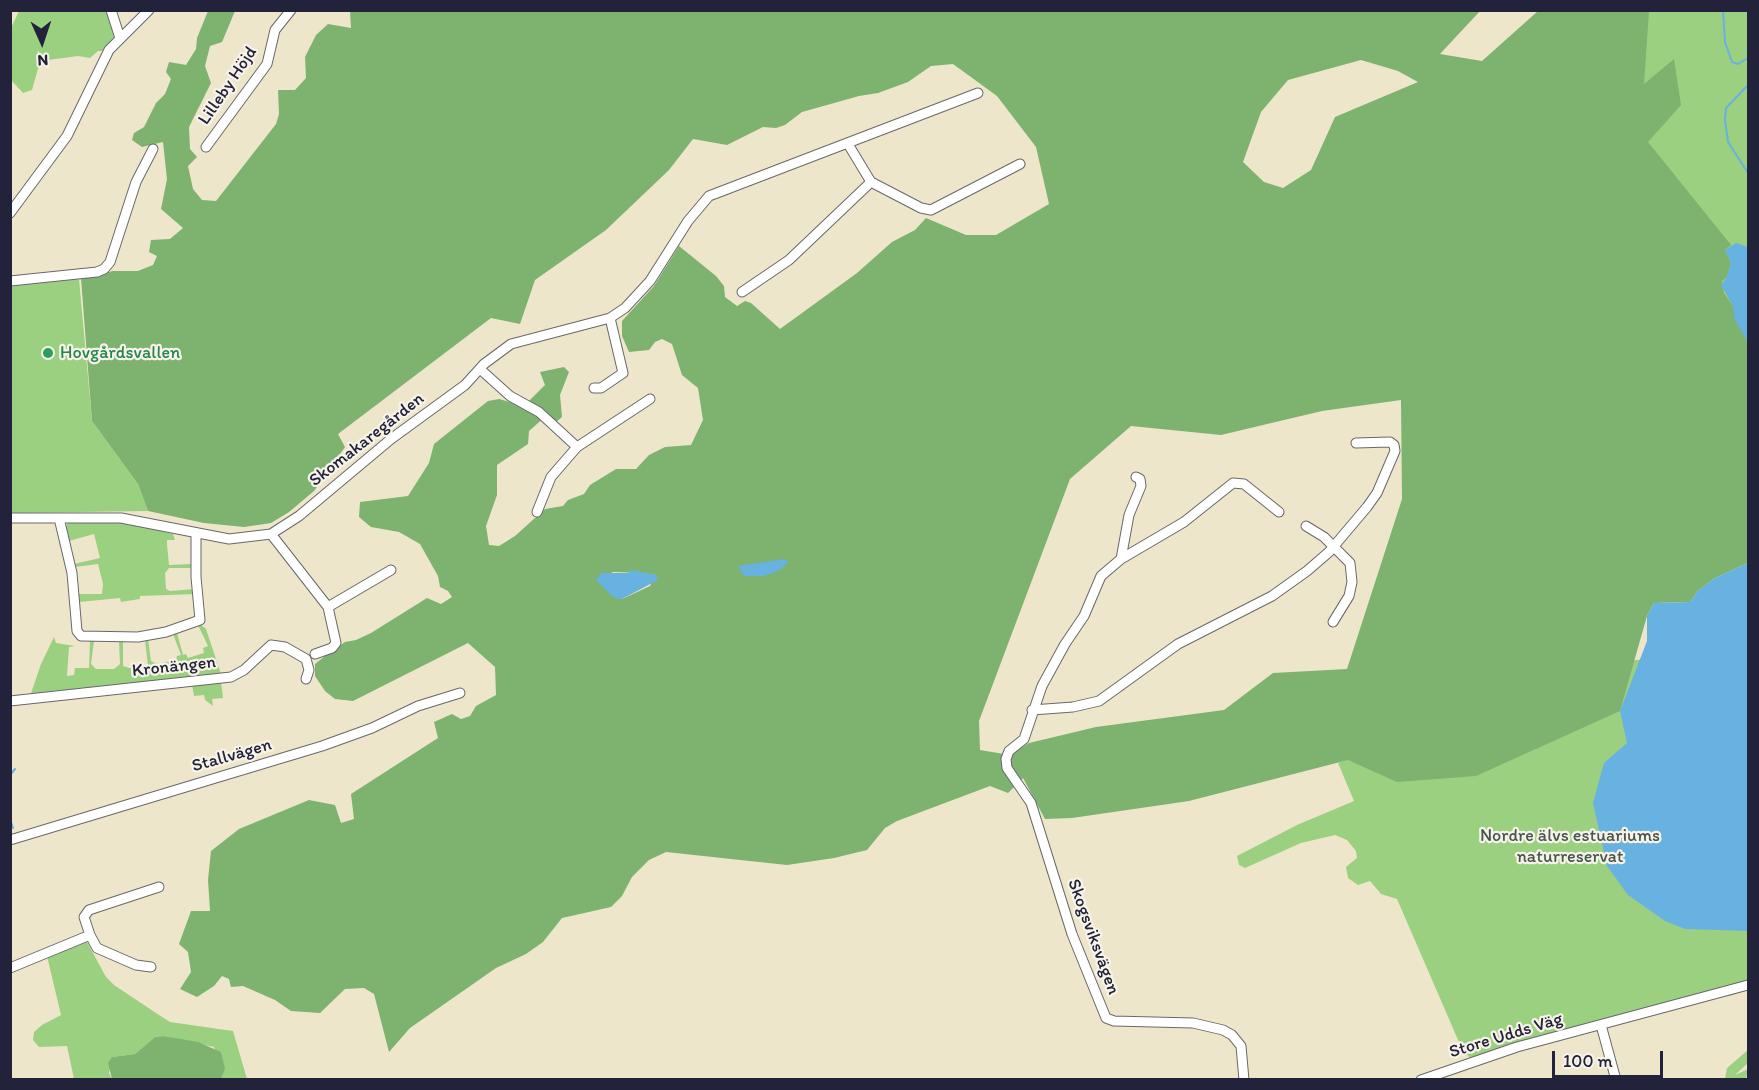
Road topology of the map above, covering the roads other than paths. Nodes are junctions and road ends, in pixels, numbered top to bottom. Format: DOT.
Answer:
graph roads {
  1 [pos="111,10"];
  2 [pos="149,10"];
  3 [pos="291,10"];
  4 [pos="120,38"];
  5 [pos="978,93"];
  6 [pos="848,144"];
  7 [pos="206,147"];
  8 [pos="153,149"];
  9 [pos="1020,164"];
  10 [pos="871,182"];
  11 [pos="10,213"];
  12 [pos="10,281"];
  13 [pos="742,292"];
  14 [pos="610,318"];
  15 [pos="480,369"];
  16 [pos="594,388"];
  17 [pos="650,399"];
  18 [pos="1356,443"];
  19 [pos="577,447"];
  20 [pos="1136,477"];
  21 [pos="537,512"];
  22 [pos="1279,512"];
  23 [pos="10,518"];
  24 [pos="59,518"];
  25 [pos="1306,526"];
  26 [pos="196,534"];
  27 [pos="272,534"];
  28 [pos="1334,546"];
  29 [pos="1122,559"];
  30 [pos="391,570"];
  31 [pos="328,607"];
  32 [pos="1333,622"];
  33 [pos="315,654"];
  34 [pos="306,679"];
  35 [pos="460,693"];
  36 [pos="10,701"];
  37 [pos="1032,710"];
  38 [pos="10,840"];
  39 [pos="159,887"];
  40 [pos="90,935"];
  41 [pos="151,967"];
  42 [pos="10,968"];
  43 [pos="1749,985"];
  44 [pos="1601,1025"];
  45 [pos="1244,1080"];
  46 [pos="1421,1080"];
  47 [pos="1617,1080"];
  1 -- 4 [label="street"];
  2 -- 4 [label="street"];
  3 -- 7 [label="street, Lilleby Höjd"];
  4 -- 11 [label="street"];
  5 -- 6 [label="street, Skomakaregården"];
  6 -- 10 [label="street"];
  6 -- 14 [label="street, Skomakaregården"];
  8 -- 12 [label="street"];
  9 -- 10 [label="street"];
  10 -- 13 [label="street"];
  14 -- 15 [label="street, Skomakaregården"];
  14 -- 16 [label="street"];
  15 -- 19 [label="street"];
  15 -- 27 [label="street, Skomakaregården"];
  17 -- 19 [label="street"];
  18 -- 28 [label="street"];
  19 -- 21 [label="street"];
  20 -- 29 [label="street"];
  22 -- 29 [label="street, Skogsviksvägen"];
  23 -- 24 [label="street, Skomakaregården"];
  24 -- 26 [label="street, Skomakaregården"];
  24 -- 26 [label="street"];
  25 -- 28 [label="street"];
  26 -- 27 [label="street, Skomakaregården"];
  27 -- 31 [label="street"];
  28 -- 32 [label="street"];
  28 -- 37 [label="street"];
  29 -- 37 [label="street, Skogsviksvägen"];
  30 -- 31 [label="street"];
  31 -- 33 [label="street"];
  34 -- 36 [label="street, Kronängen"];
  35 -- 38 [label="street, Stallvägen"];
  37 -- 45 [label="street, Skogsviksvägen"];
  39 -- 40 [label="street"];
  40 -- 41 [label="street"];
  40 -- 42 [label="street"];
  43 -- 44 [label="street, Store Udds Väg"];
  44 -- 46 [label="street, Store Udds Väg"];
  44 -- 47 [label="street"];
}
